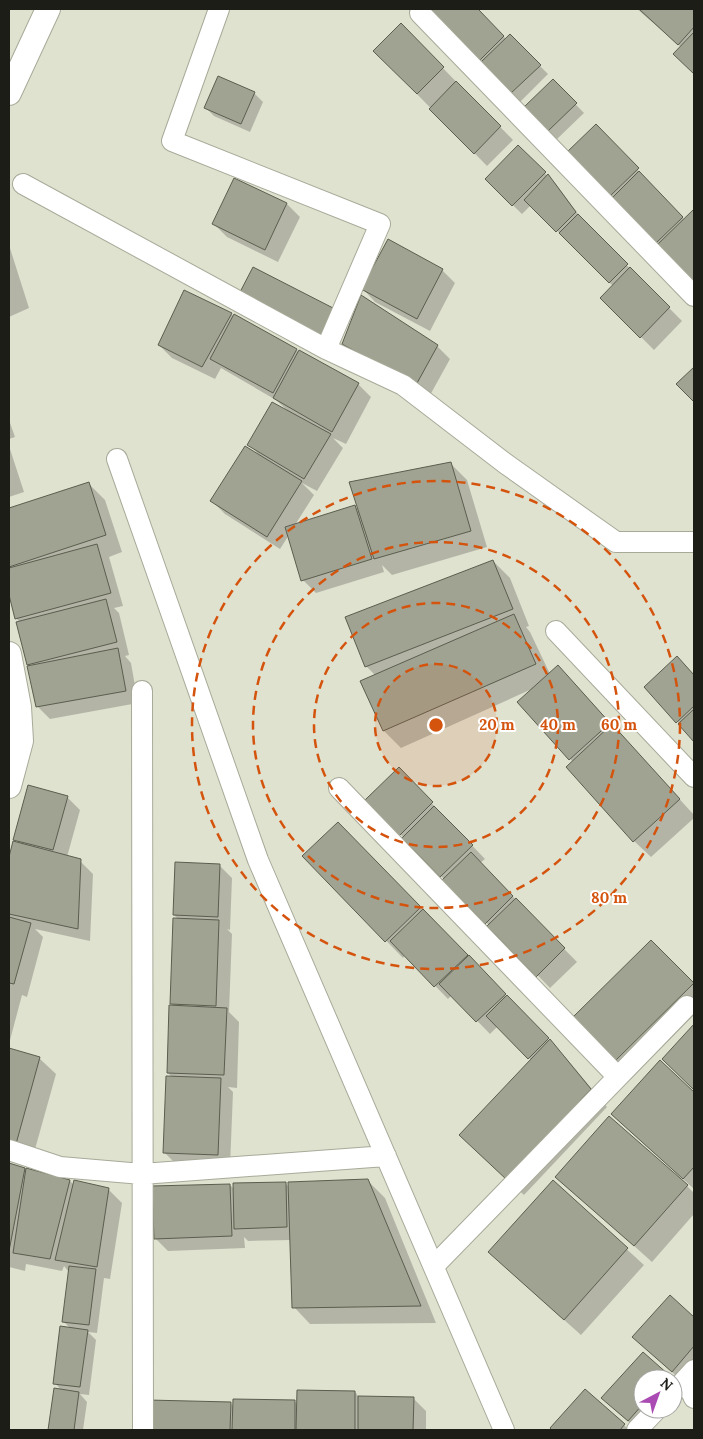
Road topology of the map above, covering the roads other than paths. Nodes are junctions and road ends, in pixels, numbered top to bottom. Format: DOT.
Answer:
graph roads {
  1 [pos="48,9"];
  2 [pos="219,9"];
  3 [pos="420,14"];
  4 [pos="9,93"];
  5 [pos="23,184"];
  6 [pos="694,296"];
  7 [pos="326,349"];
  8 [pos="117,459"];
  9 [pos="694,542"];
  10 [pos="556,631"];
  11 [pos="9,654"];
  12 [pos="142,691"];
  13 [pos="694,777"];
  14 [pos="9,786"];
  15 [pos="340,788"];
  16 [pos="687,1006"];
  17 [pos="617,1076"];
  18 [pos="9,1150"];
  19 [pos="386,1156"];
  20 [pos="142,1174"];
  21 [pos="434,1266"];
  22 [pos="648,1419"];
  23 [pos="143,1430"];
  24 [pos="504,1430"];
  25 [pos="637,1430"];
  1 -- 4 [label="street"];
  2 -- 7 [label="street"];
  3 -- 6 [label="street"];
  5 -- 7 [label="street"];
  7 -- 9 [label="street"];
  8 -- 19 [label="street"];
  10 -- 13 [label="street"];
  11 -- 14 [label="street"];
  12 -- 20 [label="street"];
  15 -- 17 [label="street"];
  16 -- 17 [label="street"];
  17 -- 21 [label="street"];
  18 -- 20 [label="street"];
  19 -- 20 [label="street"];
  19 -- 21 [label="street"];
  20 -- 23 [label="street"];
  21 -- 24 [label="street"];
  22 -- 25 [label="street"];
}
